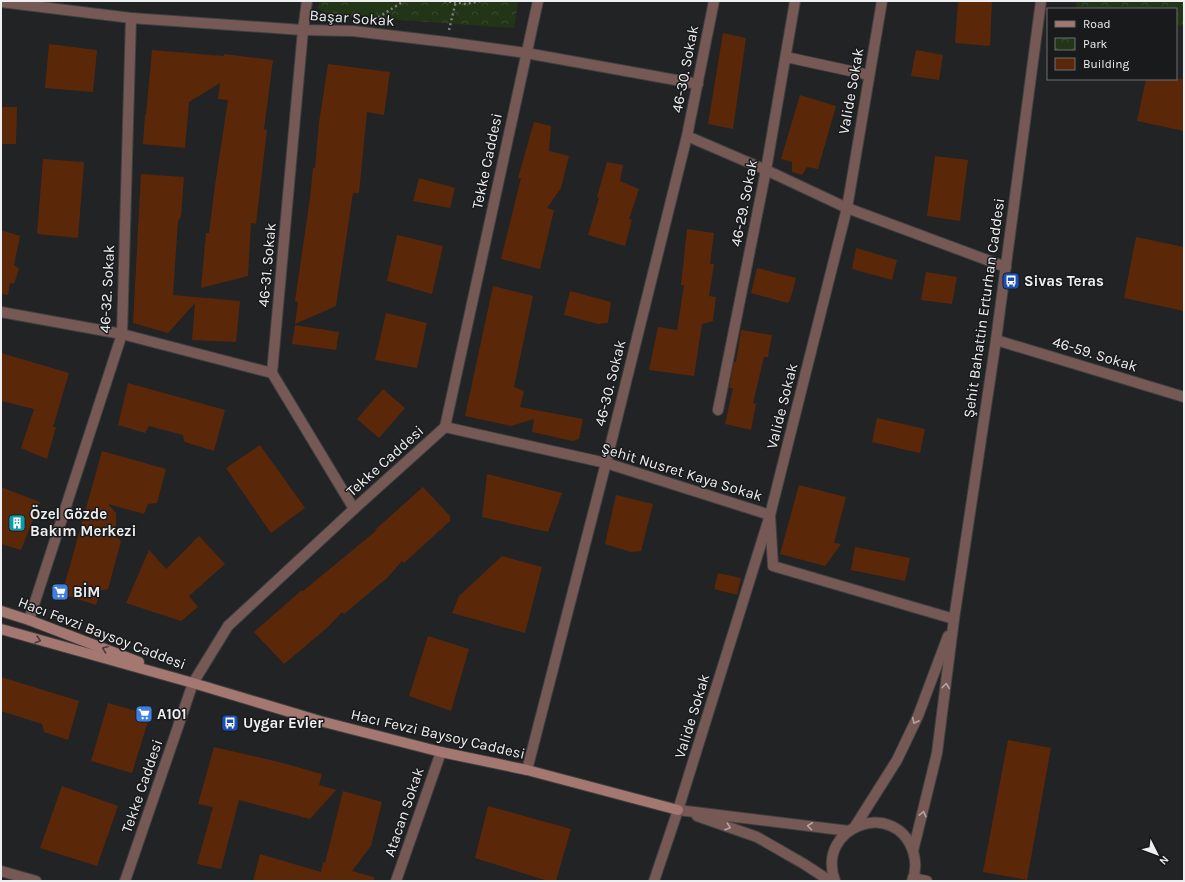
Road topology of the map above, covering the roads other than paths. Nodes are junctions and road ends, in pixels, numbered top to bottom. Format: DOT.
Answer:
graph roads {
  1 [pos="307,1"];
  2 [pos="538,1"];
  3 [pos="714,1"];
  4 [pos="795,1"];
  5 [pos="882,1"];
  6 [pos="1042,1"];
  7 [pos="1,2"];
  8 [pos="131,18"];
  9 [pos="303,30"];
  10 [pos="526,54"];
  11 [pos="786,57"];
  12 [pos="869,75"];
  13 [pos="698,84"];
  14 [pos="687,136"];
  15 [pos="766,170"];
  16 [pos="847,208"];
  17 [pos="1006,267"];
  18 [pos="1,312"];
  19 [pos="122,334"];
  20 [pos="996,340"];
  21 [pos="272,373"];
  22 [pos="1184,397"];
  23 [pos="718,410"];
  24 [pos="445,427"];
  25 [pos="606,463"];
  26 [pos="354,509"];
  27 [pos="770,515"];
  28 [pos="1,611"];
  29 [pos="954,619"];
  30 [pos="29,620"];
  31 [pos="1,629"];
  32 [pos="193,683"];
  33 [pos="441,752"];
  34 [pos="527,770"];
  35 [pos="678,810"];
  36 [pos="851,829"];
  37 [pos="913,851"];
  38 [pos="1,871"];
  39 [pos="912,879"];
  40 [pos="36,881"];
  41 [pos="125,881"];
  42 [pos="396,881"];
  43 [pos="654,881"];
  44 [pos="830,881"];
  45 [pos="835,881"];
  46 [pos="927,881"];
  1 -- 9 [label="street, 46-31. Sokak"];
  2 -- 10 [label="street, Tekke Caddesi"];
  3 -- 13 [label="street, 46-30. Sokak"];
  4 -- 11 [label="street, 46-29. Sokak"];
  5 -- 12 [label="street, Valide Sokak"];
  6 -- 17 [label="street, Şehit Bahattin Erturhan Caddesi"];
  7 -- 8 [label="street, Başar Sokak"];
  8 -- 9 [label="street, Başar Sokak"];
  8 -- 19 [label="street, 46-32. Sokak"];
  9 -- 10 [label="street, Başar Sokak"];
  9 -- 21 [label="street, 46-31. Sokak"];
  10 -- 13 [label="street, Başar Sokak"];
  10 -- 24 [label="street, Tekke Caddesi"];
  11 -- 12 [label="street"];
  11 -- 15 [label="street, 46-29. Sokak"];
  12 -- 16 [label="street, Valide Sokak"];
  13 -- 14 [label="street, 46-30. Sokak"];
  14 -- 15 [label="street"];
  14 -- 25 [label="street, 46-30. Sokak"];
  15 -- 16 [label="street"];
  15 -- 23 [label="street, 46-29. Sokak"];
  16 -- 17 [label="street"];
  16 -- 27 [label="street, Valide Sokak"];
  17 -- 20 [label="street, Şehit Bahattin Erturhan Caddesi"];
  18 -- 19 [label="street"];
  19 -- 21 [label="street"];
  19 -- 30 [label="street, 46-32. Sokak"];
  20 -- 22 [label="street, 46-59. Sokak"];
  20 -- 29 [label="street, Şehit Bahattin Erturhan Caddesi"];
  21 -- 26 [label="street"];
  24 -- 25 [label="street, Şehit Nusret Kaya Sokak"];
  24 -- 26 [label="street, Tekke Caddesi"];
  25 -- 27 [label="street, Şehit Nusret Kaya Sokak"];
  25 -- 34 [label="street, 46-30. Sokak"];
  26 -- 32 [label="street, Tekke Caddesi"];
  27 -- 29 [label="street, Şehit Nusret Kaya Sokak"];
  27 -- 35 [label="street, Valide Sokak"];
  28 -- 30 [label="street, Hacı Fevzi Baysoy Caddesi"];
  29 -- 36 [label="street, Şehit Bahattin Erturhan Caddesi, one-way"];
  37 -- 29 [label="street, Şehit Bahattin Erturhan Caddesi, one-way"];
  32 -- 30 [label="street, Hacı Fevzi Baysoy Caddesi, one-way"];
  31 -- 32 [label="street, Hacı Fevzi Baysoy Caddesi, one-way"];
  32 -- 33 [label="street, Hacı Fevzi Baysoy Caddesi"];
  32 -- 41 [label="street, Tekke Caddesi"];
  33 -- 34 [label="street, Hacı Fevzi Baysoy Caddesi"];
  33 -- 42 [label="street, Atacan Sokak"];
  34 -- 35 [label="street, Hacı Fevzi Baysoy Caddesi"];
  36 -- 35 [label="street, Hacı Fevzi Baysoy Caddesi, one-way"];
  35 -- 43 [label="street, Valide Sokak"];
  35 -- 44 [label="street, Hacı Fevzi Baysoy Caddesi, one-way"];
  36 -- 37 [label="street"];
  36 -- 45 [label="street, Şehit Bahattin Erturhan Caddesi"];
  37 -- 39 [label="street"];
  38 -- 40 [label="street"];
  39 -- 46 [label="street"];
}
